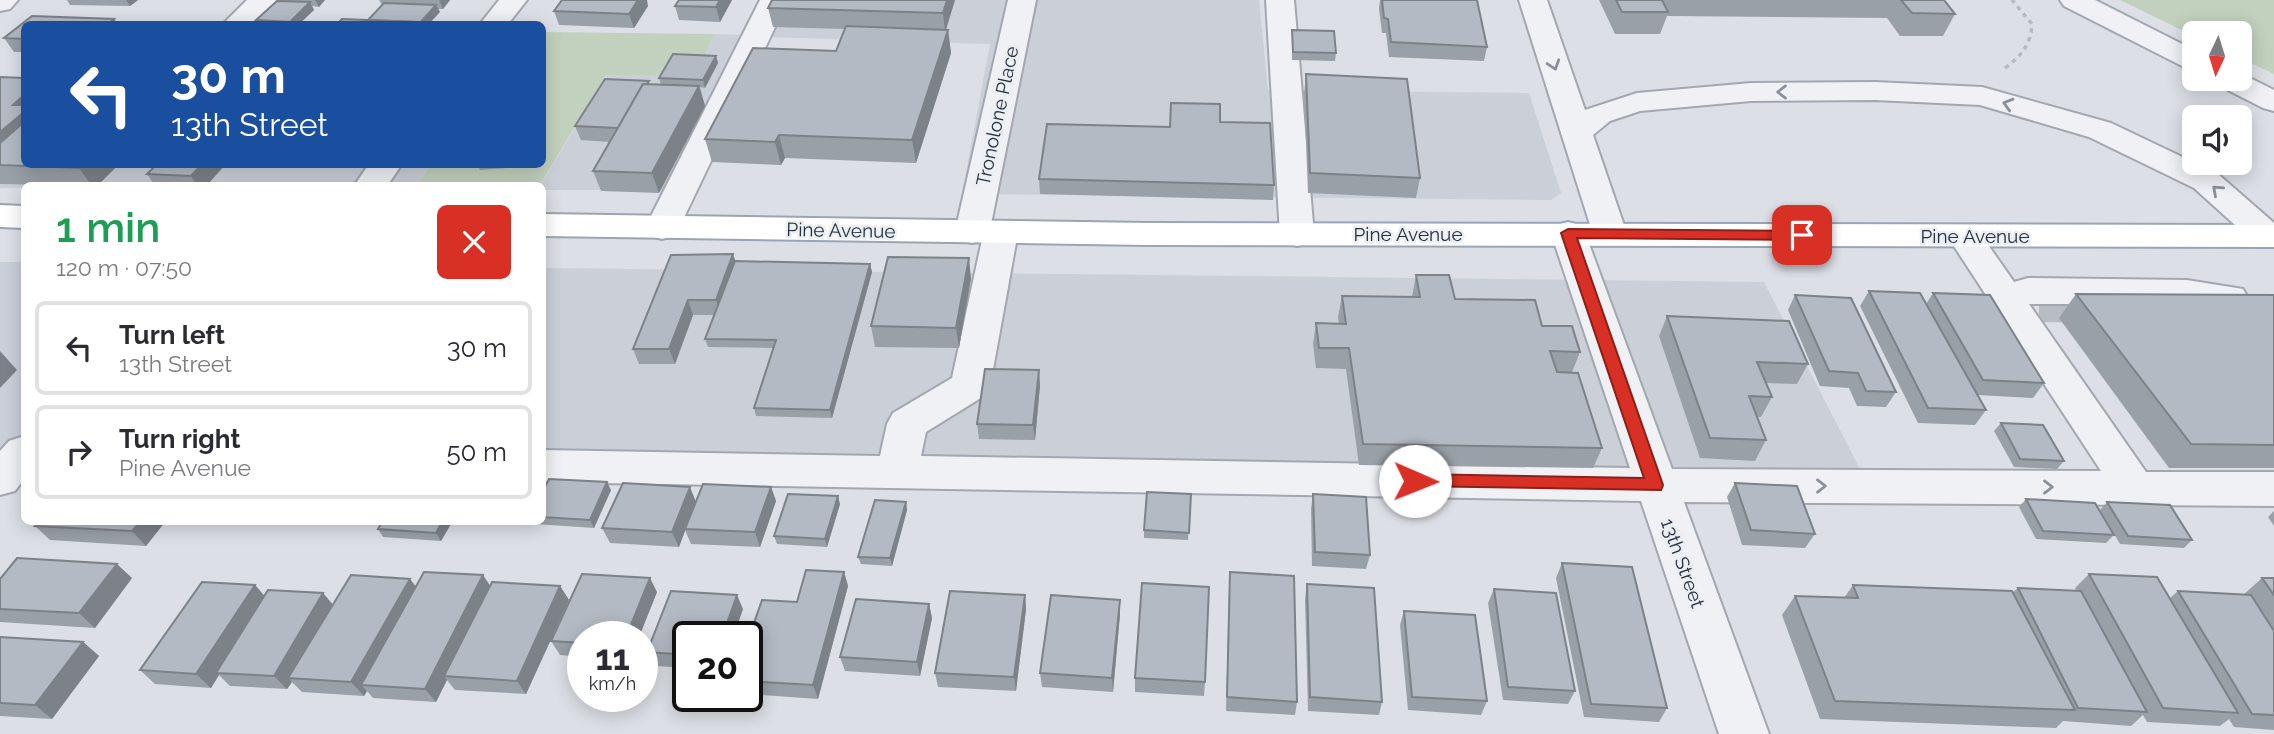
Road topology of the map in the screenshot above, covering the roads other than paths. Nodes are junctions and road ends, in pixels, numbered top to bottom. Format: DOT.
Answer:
graph roads {
  1 [pos="263,0"];
  2 [pos="513,0"];
  3 [pos="774,0"];
  4 [pos="1022,0"];
  5 [pos="1280,0"];
  6 [pos="1533,0"];
  7 [pos="2074,0"];
  8 [pos="240,21"];
  9 [pos="496,21"];
  10 [pos="2182,55"];
  11 [pos="2252,91"];
  12 [pos="2274,102"];
  13 [pos="1577,133"];
  14 [pos="0,216"];
  15 [pos="21,217"];
  16 [pos="546,225"];
  17 [pos="662,228"];
  18 [pos="986,232"];
  19 [pos="1568,233"];
  20 [pos="1611,234"];
  21 [pos="1297,235"];
  22 [pos="2271,236"];
  23 [pos="1965,237"];
  24 [pos="2022,303"];
  25 [pos="2097,307"];
  26 [pos="546,466"];
  27 [pos="897,472"];
  28 [pos="1655,485"];
  29 [pos="2134,488"];
  30 [pos="2274,489"];
  31 [pos="1744,734"];
  1 -- 8 [label="street"];
  2 -- 9 [label="street"];
  3 -- 17 [label="street"];
  4 -- 18 [label="street, Tronolone Place"];
  5 -- 21 [label="street"];
  6 -- 13 [label="street, one-way"];
  7 -- 10 [label="street"];
  11 -- 12 [label="street"];
  13 -- 20 [label="street"];
  22 -- 13 [label="street, one-way"];
  14 -- 15 [label="main road"];
  16 -- 17 [label="main road, Pine Avenue"];
  17 -- 18 [label="main road, Pine Avenue"];
  18 -- 21 [label="main road, Pine Avenue"];
  18 -- 27 [label="street, Tronolone Place"];
  19 -- 20 [label="main road, Pine Avenue"];
  19 -- 21 [label="main road, Pine Avenue"];
  19 -- 28 [label="street, 13th Street"];
  20 -- 23 [label="main road, Pine Avenue"];
  22 -- 23 [label="main road, Pine Avenue"];
  23 -- 24 [label="street"];
  24 -- 25 [label="street"];
  24 -- 29 [label="street"];
  26 -- 27 [label="street"];
  27 -- 28 [label="street"];
  28 -- 29 [label="street, one-way"];
  28 -- 31 [label="street, 13th Street"];
  29 -- 30 [label="street"];
}
